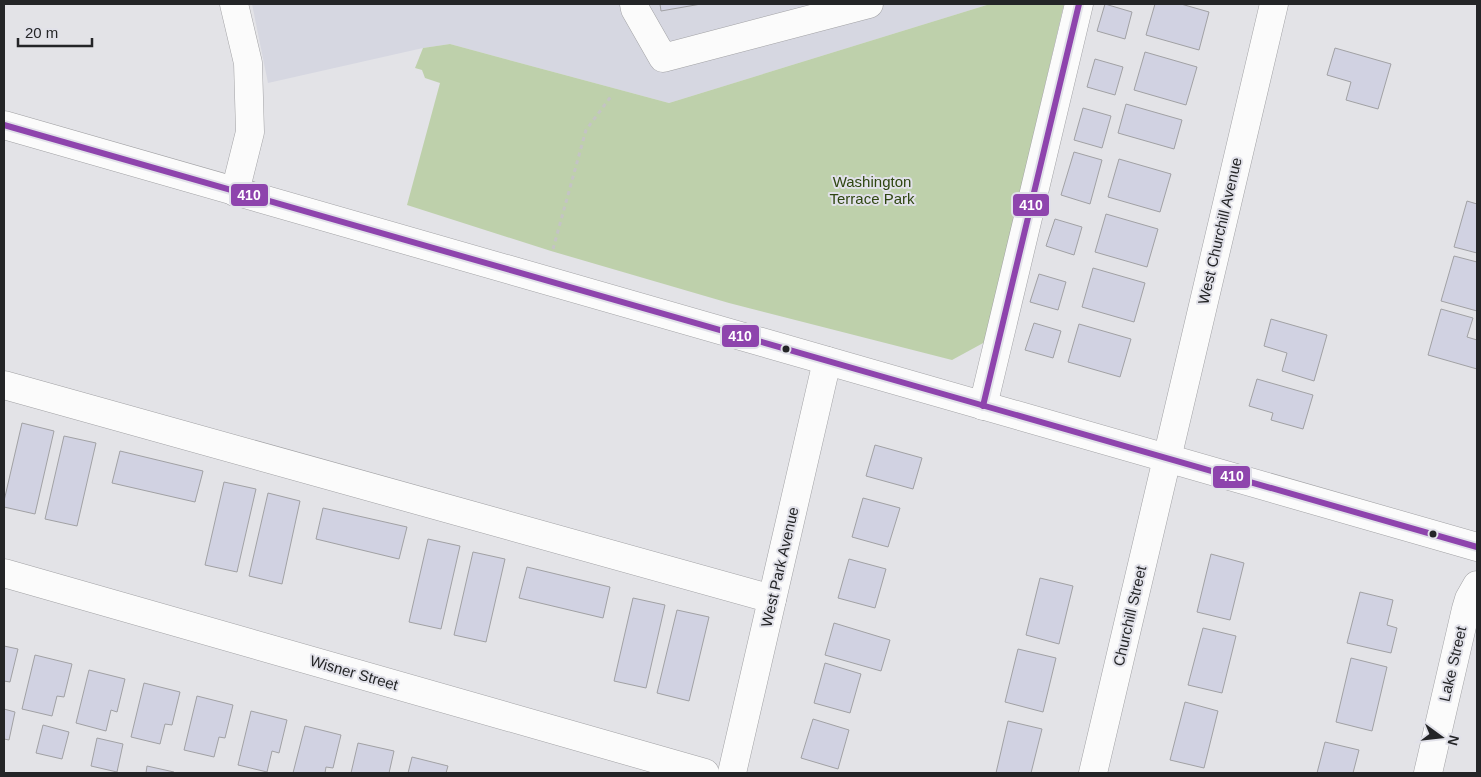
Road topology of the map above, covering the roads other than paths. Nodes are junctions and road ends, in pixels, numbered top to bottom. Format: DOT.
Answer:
graph roads {
  1 [pos="234,4"];
  2 [pos="634,4"];
  3 [pos="869,4"];
  4 [pos="1079,4"];
  5 [pos="1274,4"];
  6 [pos="4,125"];
  7 [pos="235,192"];
  8 [pos="827,362"];
  9 [pos="4,385"];
  10 [pos="983,406"];
  11 [pos="1166,458"];
  12 [pos="1477,547"];
  13 [pos="4,573"];
  14 [pos="1477,586"];
  15 [pos="772,599"];
  16 [pos="705,773"];
  17 [pos="732,773"];
  18 [pos="1093,773"];
  19 [pos="1428,773"];
  1 -- 7 [label="street"];
  2 -- 3 [label="street"];
  4 -- 10 [label="street"];
  5 -- 11 [label="street, West Churchill Avenue"];
  6 -- 7 [label="street"];
  7 -- 8 [label="street"];
  8 -- 10 [label="street"];
  8 -- 15 [label="street, West Park Avenue"];
  9 -- 15 [label="street"];
  10 -- 11 [label="street"];
  11 -- 12 [label="street"];
  11 -- 18 [label="street, Churchill Street"];
  13 -- 16 [label="street, Wisner Street"];
  14 -- 19 [label="street, Lake Street"];
  15 -- 17 [label="street, West Park Avenue"];
}
